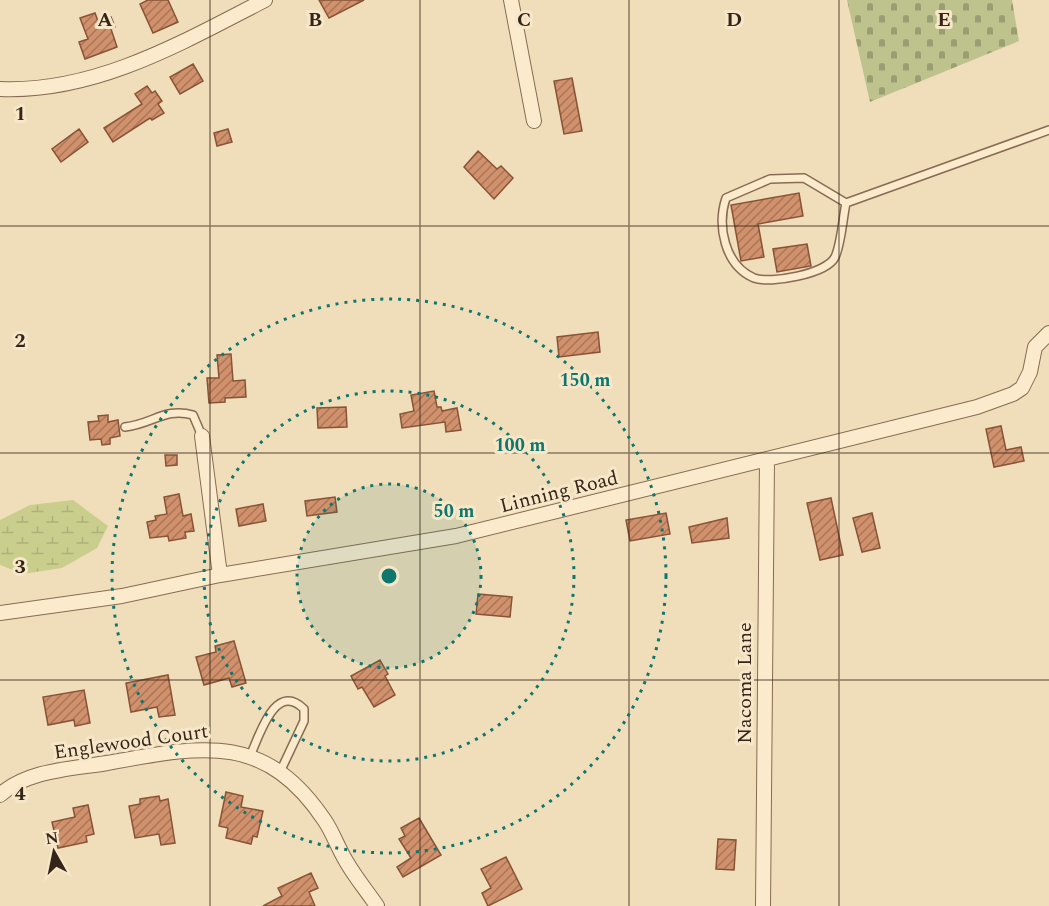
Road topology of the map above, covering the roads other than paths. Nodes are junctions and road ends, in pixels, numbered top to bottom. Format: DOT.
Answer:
graph roads {
  1 [pos="265,0"];
  2 [pos="511,0"];
  3 [pos="0,89"];
  4 [pos="534,121"];
  5 [pos="1049,130"];
  6 [pos="846,203"];
  7 [pos="1049,333"];
  8 [pos="125,428"];
  9 [pos="202,436"];
  10 [pos="767,460"];
  11 [pos="220,575"];
  12 [pos="0,613"];
  13 [pos="250,756"];
  14 [pos="280,771"];
  15 [pos="0,795"];
  16 [pos="377,906"];
  17 [pos="763,906"];
  1 -- 3 [label="street"];
  2 -- 4 [label="street"];
  5 -- 6 [label="lane"];
  6 -- 6 [label="lane"];
  7 -- 10 [label="street, Linning Road"];
  8 -- 9 [label="lane"];
  9 -- 11 [label="street"];
  10 -- 11 [label="street, Linning Road"];
  10 -- 17 [label="street, Nacoma Lane"];
  11 -- 12 [label="street, Linning Road"];
  13 -- 14 [label="street, Englewood Court"];
  13 -- 14 [label="lane"];
  13 -- 15 [label="street, Englewood Court"];
  14 -- 16 [label="street, Englewood Court"];
}
